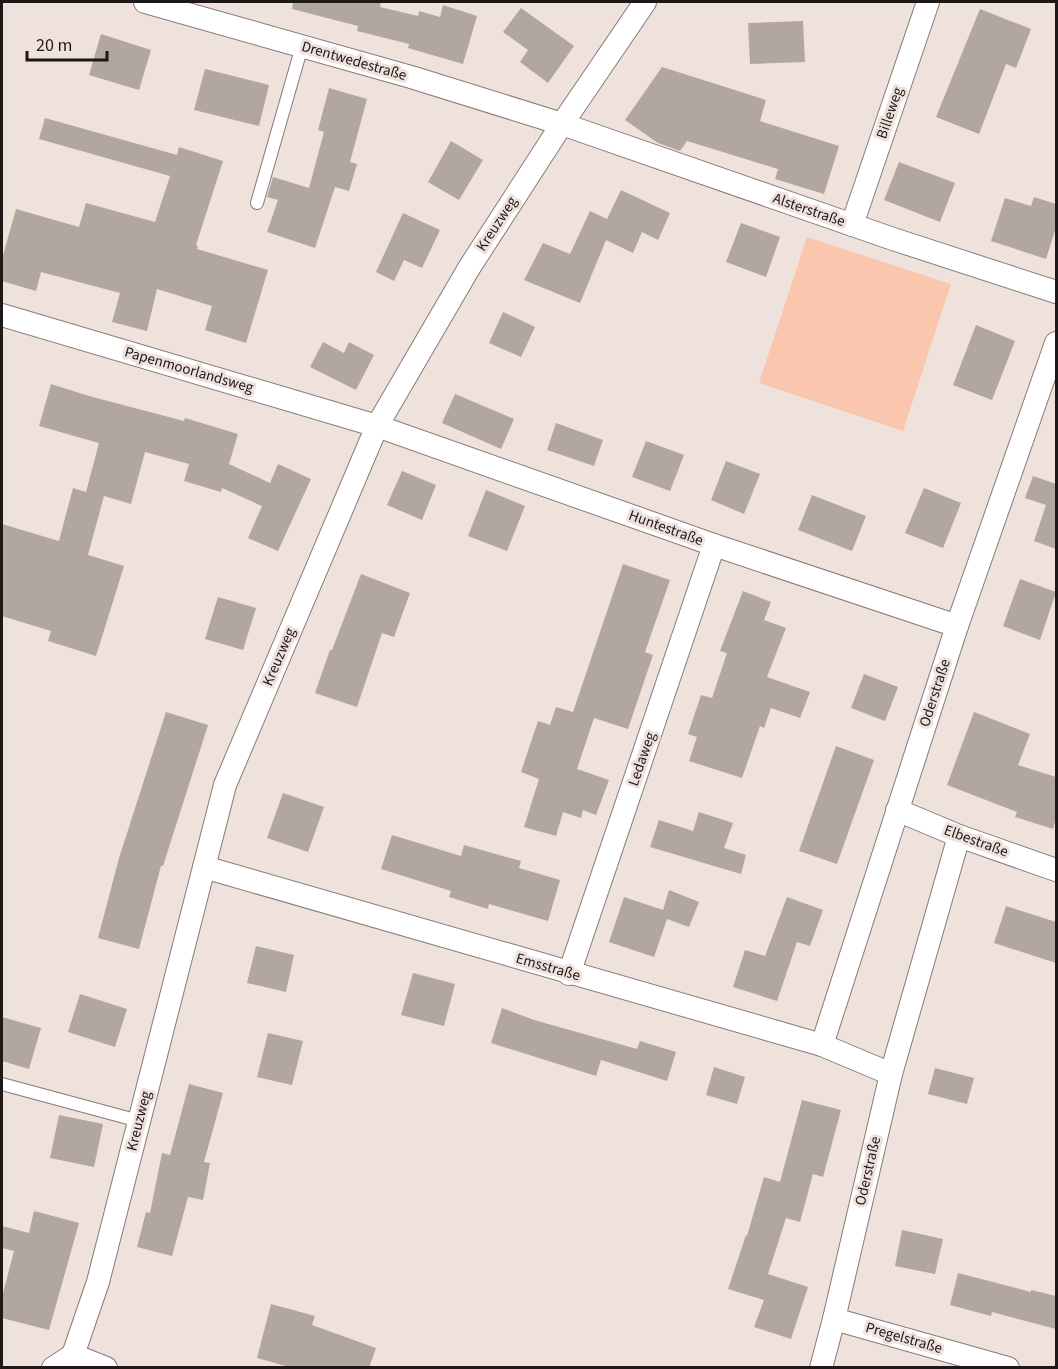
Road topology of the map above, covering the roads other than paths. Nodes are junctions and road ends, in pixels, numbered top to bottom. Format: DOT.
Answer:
graph roads {
  1 [pos="145,2"];
  2 [pos="645,2"];
  3 [pos="928,2"];
  4 [pos="302,46"];
  5 [pos="562,124"];
  6 [pos="258,203"];
  7 [pos="852,225"];
  8 [pos="1056,292"];
  9 [pos="2,315"];
  10 [pos="1056,343"];
  11 [pos="377,426"];
  12 [pos="714,545"];
  13 [pos="957,626"];
  14 [pos="897,810"];
  15 [pos="959,837"];
  16 [pos="204,867"];
  17 [pos="1056,870"];
  18 [pos="569,974"];
  19 [pos="822,1045"];
  20 [pos="891,1074"];
  21 [pos="2,1084"];
  22 [pos="139,1121"];
  23 [pos="834,1319"];
  24 [pos="73,1355"];
  25 [pos="52,1368"];
  26 [pos="106,1368"];
  27 [pos="820,1368"];
  28 [pos="1008,1368"];
  1 -- 4 [label="street, Drentwedestraße"];
  2 -- 5 [label="street, Kreuzweg"];
  3 -- 7 [label="street, Billeweg"];
  4 -- 5 [label="street, Drentwedestraße"];
  4 -- 6 [label="lane"];
  5 -- 7 [label="street, Alsterstraße"];
  5 -- 11 [label="street, Kreuzweg"];
  7 -- 8 [label="street, Alsterstraße"];
  9 -- 11 [label="street, Papenmoorlandsweg"];
  10 -- 13 [label="street, Oderstraße"];
  11 -- 12 [label="street, Huntestraße"];
  11 -- 16 [label="street, Kreuzweg"];
  12 -- 13 [label="street, Huntestraße"];
  12 -- 18 [label="street, Ledaweg"];
  13 -- 14 [label="street, Oderstraße"];
  14 -- 15 [label="street, Elbestraße"];
  14 -- 19 [label="street, Oderstraße"];
  15 -- 17 [label="street, Elbestraße"];
  15 -- 20 [label="street, Oderstraße"];
  16 -- 18 [label="street, Emsstraße"];
  16 -- 22 [label="street, Kreuzweg"];
  18 -- 19 [label="street, Emsstraße"];
  19 -- 20 [label="street, Emsstraße"];
  20 -- 23 [label="street, Oderstraße"];
  21 -- 22 [label="lane"];
  22 -- 24 [label="street, Kreuzweg"];
  23 -- 27 [label="street, Oderstraße"];
  23 -- 28 [label="street, Pregelstraße"];
  24 -- 25 [label="street"];
  24 -- 26 [label="street"];
}
